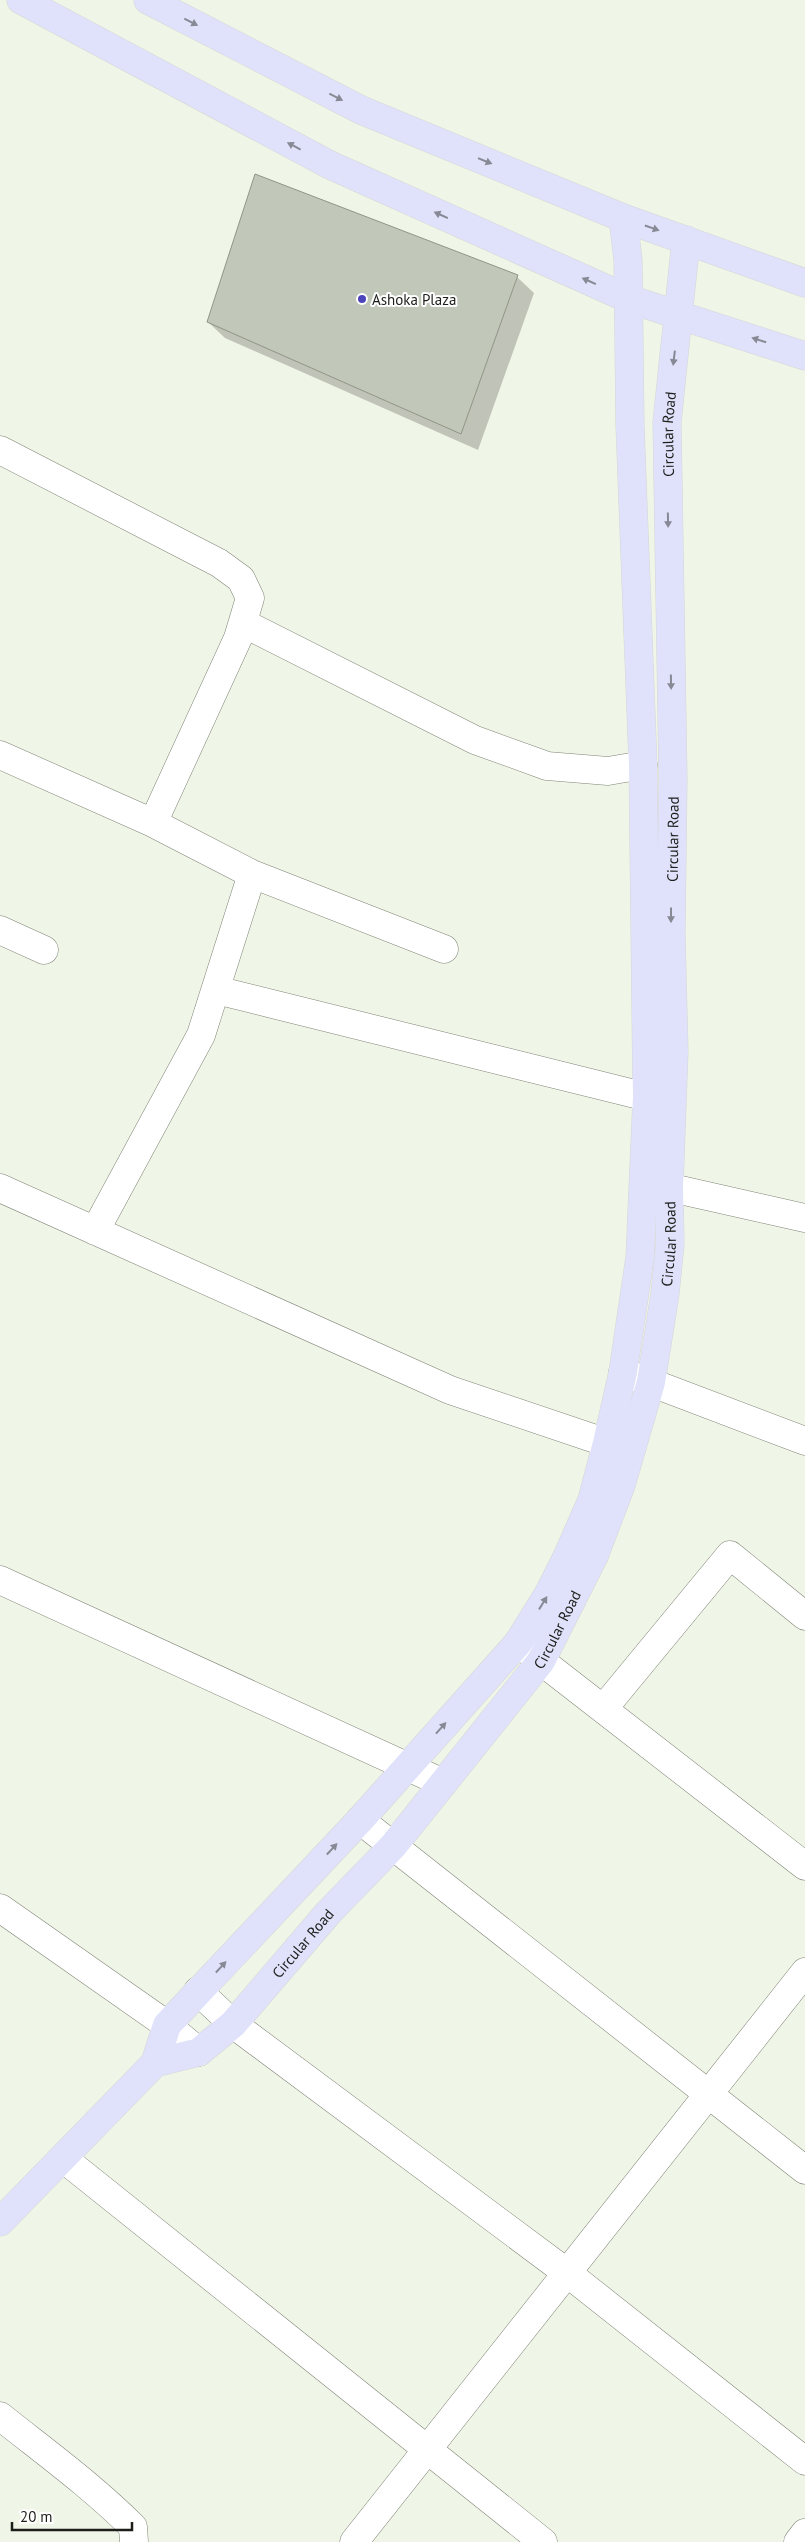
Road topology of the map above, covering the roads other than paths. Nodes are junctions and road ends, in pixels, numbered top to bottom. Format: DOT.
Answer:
graph roads {
  1 [pos="21,0"];
  2 [pos="148,0"];
  3 [pos="624,218"];
  4 [pos="686,240"];
  5 [pos="805,283"];
  6 [pos="629,299"];
  7 [pos="679,314"];
  8 [pos="805,356"];
  9 [pos="0,450"];
  10 [pos="243,623"];
  11 [pos="0,754"];
  12 [pos="643,766"];
  13 [pos="153,823"];
  14 [pos="252,874"];
  15 [pos="0,930"];
  16 [pos="444,949"];
  17 [pos="44,950"];
  18 [pos="216,990"];
  19 [pos="647,1096"];
  20 [pos="642,1181"];
  21 [pos="669,1187"];
  22 [pos="0,1188"];
  23 [pos="805,1218"];
  24 [pos="94,1231"];
  25 [pos="624,1372"];
  26 [pos="651,1382"];
  27 [pos="805,1441"];
  28 [pos="619,1447"];
  29 [pos="0,1580"];
  30 [pos="805,1616"];
  31 [pos="518,1643"];
  32 [pos="541,1661"];
  33 [pos="603,1709"];
  34 [pos="408,1765"];
  35 [pos="443,1783"];
  36 [pos="360,1820"];
  37 [pos="393,1846"];
  38 [pos="805,1866"];
  39 [pos="0,1908"];
  40 [pos="805,1972"];
  41 [pos="198,1991"];
  42 [pos="233,2024"];
  43 [pos="167,2025"];
  44 [pos="199,2052"];
  45 [pos="155,2063"];
  46 [pos="708,2093"];
  47 [pos="64,2159"];
  48 [pos="805,2170"];
  49 [pos="0,2222"];
  50 [pos="566,2272"];
  51 [pos="0,2416"];
  52 [pos="426,2449"];
  53 [pos="805,2461"];
  54 [pos="805,2533"];
  55 [pos="134,2542"];
  56 [pos="354,2542"];
  57 [pos="543,2542"];
  58 [pos="798,2542"];
  6 -- 1 [label="main road, one-way"];
  2 -- 3 [label="main road, one-way"];
  3 -- 4 [label="main road, one-way"];
  3 -- 6 [label="main road, Circular Road"];
  4 -- 5 [label="main road"];
  4 -- 7 [label="main road, Circular Road"];
  6 -- 7 [label="main road"];
  6 -- 12 [label="main road, Circular Road"];
  8 -- 7 [label="main road, one-way"];
  7 -- 21 [label="main road, Circular Road, one-way"];
  9 -- 10 [label="street"];
  10 -- 12 [label="street"];
  10 -- 13 [label="street"];
  11 -- 13 [label="street"];
  12 -- 19 [label="main road, Circular Road"];
  13 -- 14 [label="street"];
  14 -- 16 [label="street"];
  14 -- 18 [label="street"];
  15 -- 17 [label="street"];
  18 -- 19 [label="street"];
  18 -- 24 [label="street"];
  19 -- 20 [label="main road, Circular Road"];
  20 -- 21 [label="street"];
  20 -- 25 [label="main road, Circular Road"];
  21 -- 23 [label="street"];
  21 -- 26 [label="main road, Circular Road"];
  22 -- 24 [label="street"];
  24 -- 28 [label="street"];
  25 -- 26 [label="street"];
  25 -- 28 [label="main road, Circular Road"];
  26 -- 27 [label="street"];
  26 -- 28 [label="main road, Circular Road"];
  31 -- 28 [label="main road, Circular Road, one-way"];
  28 -- 32 [label="main road, Circular Road"];
  29 -- 34 [label="street"];
  30 -- 33 [label="street"];
  31 -- 32 [label="street"];
  34 -- 31 [label="main road, Circular Road, one-way"];
  32 -- 33 [label="street"];
  32 -- 35 [label="main road, Circular Road"];
  33 -- 38 [label="street"];
  34 -- 35 [label="street"];
  34 -- 36 [label="main road, Circular Road"];
  35 -- 37 [label="main road, Circular Road"];
  36 -- 37 [label="street"];
  41 -- 36 [label="main road, Circular Road, one-way"];
  37 -- 42 [label="main road, Circular Road"];
  37 -- 46 [label="street"];
  39 -- 43 [label="street"];
  40 -- 46 [label="street"];
  41 -- 42 [label="street"];
  41 -- 43 [label="main road, Circular Road"];
  42 -- 44 [label="main road, Circular Road"];
  42 -- 50 [label="street"];
  43 -- 44 [label="street"];
  43 -- 45 [label="main road, Circular Road"];
  44 -- 45 [label="main road, Circular Road"];
  45 -- 47 [label="main road, Circular Road"];
  46 -- 48 [label="street"];
  46 -- 50 [label="street"];
  47 -- 49 [label="main road, Circular Road"];
  47 -- 52 [label="street"];
  50 -- 52 [label="street"];
  50 -- 53 [label="street"];
  51 -- 55 [label="street"];
  52 -- 56 [label="street"];
  52 -- 57 [label="street"];
  54 -- 58 [label="street"];
}
